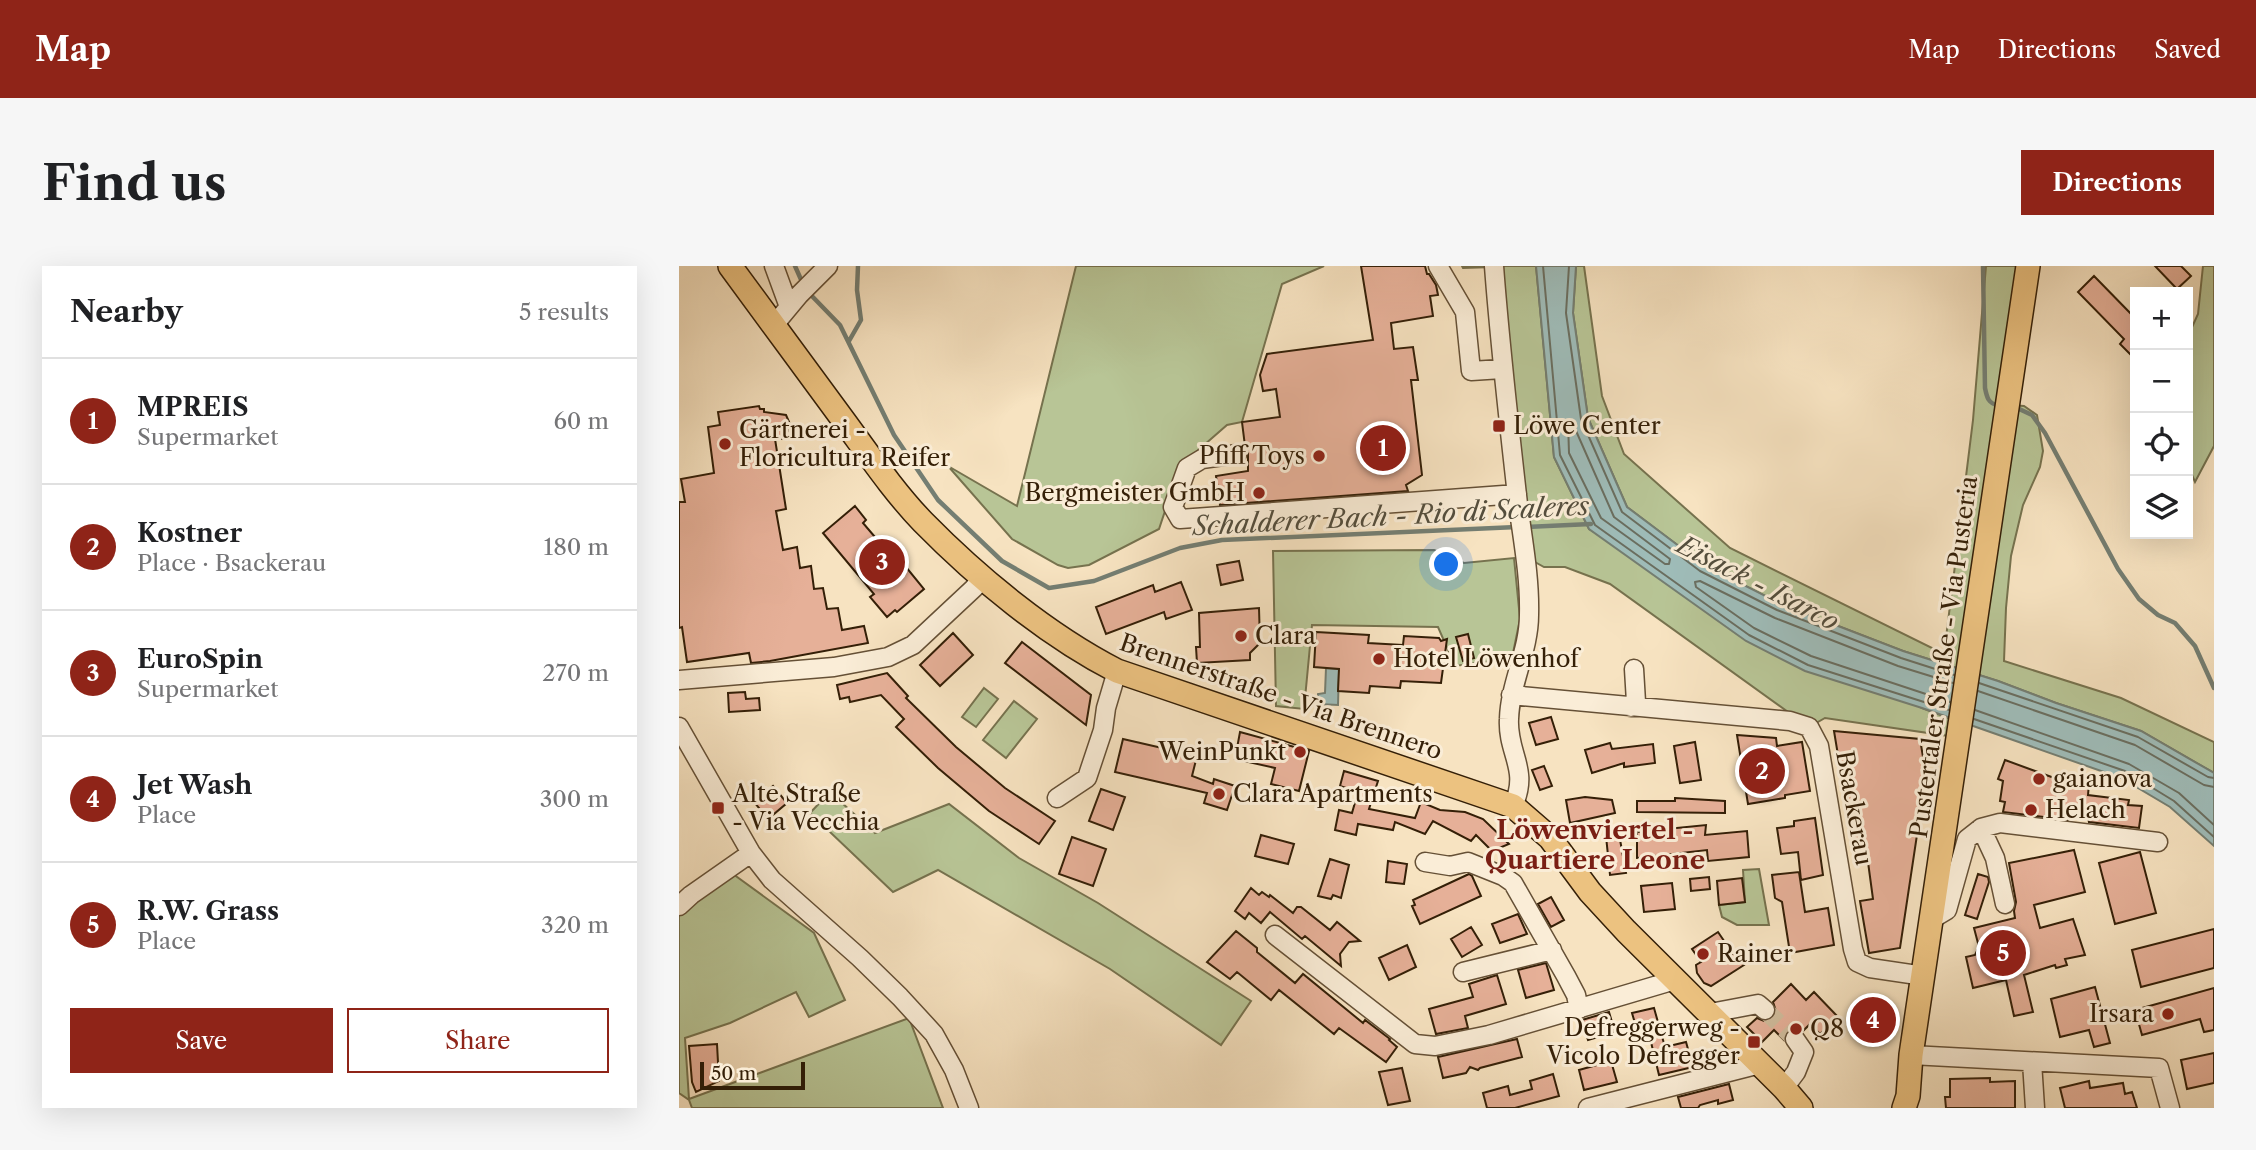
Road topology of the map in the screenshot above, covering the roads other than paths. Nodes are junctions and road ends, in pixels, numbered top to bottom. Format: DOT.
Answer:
graph roads {
  1 [pos="730,266"];
  2 [pos="773,266"];
  3 [pos="828,266"];
  4 [pos="1438,266"];
  5 [pos="1495,266"];
  6 [pos="2028,266"];
  7 [pos="794,301"];
  8 [pos="774,325"];
  9 [pos="1501,369"];
  10 [pos="1237,454"];
  11 [pos="1518,499"];
  12 [pos="983,576"];
  13 [pos="1634,669"];
  14 [pos="1117,671"];
  15 [pos="679,680"];
  16 [pos="1511,695"];
  17 [pos="1631,707"];
  18 [pos="679,727"];
  19 [pos="1057,798"];
  20 [pos="1513,806"];
  21 [pos="1981,828"];
  22 [pos="2158,842"];
  23 [pos="751,853"];
  24 [pos="1425,862"];
  25 [pos="2005,904"];
  26 [pos="679,906"];
  27 [pos="1932,919"];
  28 [pos="1275,935"];
  29 [pos="1552,950"];
  30 [pos="1463,972"];
  31 [pos="1924,976"];
  32 [pos="1675,980"];
  33 [pos="1579,1009"];
  34 [pos="1765,1010"];
  35 [pos="1710,1013"];
  36 [pos="1795,1039"];
  37 [pos="1911,1055"];
  38 [pos="2032,1062"];
  39 [pos="1760,1064"];
  40 [pos="1784,1088"];
  41 [pos="969,1108"];
  42 [pos="1588,1108"];
  43 [pos="1801,1108"];
  44 [pos="1815,1108"];
  45 [pos="1887,1108"];
  46 [pos="1904,1108"];
  47 [pos="2035,1108"];
  48 [pos="2170,1108"];
  1 -- 8 [label="main road, Brennerstraße - Via Brennero"];
  2 -- 7 [label="street"];
  3 -- 7 [label="street"];
  4 -- 9 [label="street"];
  5 -- 9 [label="street"];
  6 -- 27 [label="main road, Pustertaler Straße - Via Pusteria"];
  7 -- 8 [label="street"];
  8 -- 12 [label="main road, Brennerstraße - Via Brennero"];
  9 -- 11 [label="street"];
  10 -- 11 [label="street"];
  11 -- 16 [label="street"];
  12 -- 14 [label="main road, Brennerstraße - Via Brennero"];
  12 -- 15 [label="street"];
  13 -- 17 [label="street"];
  14 -- 19 [label="street"];
  14 -- 20 [label="main road, Brennerstraße - Via Brennero"];
  16 -- 17 [label="street, Bsackerau"];
  16 -- 20 [label="street"];
  17 -- 31 [label="street, Bsackerau"];
  18 -- 23 [label="street"];
  20 -- 32 [label="main road, Brennerstraße - Via Brennero"];
  21 -- 22 [label="street"];
  21 -- 25 [label="street"];
  21 -- 27 [label="street"];
  23 -- 26 [label="street"];
  23 -- 41 [label="street"];
  24 -- 29 [label="street"];
  27 -- 31 [label="main road, Pustertaler Straße - Via Pusteria"];
  28 -- 33 [label="street"];
  29 -- 30 [label="street"];
  29 -- 33 [label="street"];
  31 -- 37 [label="main road, Pustertaler Straße - Via Pusteria"];
  32 -- 33 [label="street"];
  32 -- 35 [label="main road, Brennerstraße - Via Brennero"];
  34 -- 35 [label="street"];
  35 -- 39 [label="main road, Brennerstraße - Via Brennero"];
  36 -- 40 [label="street"];
  37 -- 38 [label="street"];
  37 -- 45 [label="main road, Pustertaler Straße - Via Pusteria"];
  37 -- 46 [label="main road, Pustertaler Straße - Via Pusteria"];
  38 -- 47 [label="street"];
  38 -- 48 [label="street"];
  39 -- 40 [label="main road, Brennerstraße - Via Brennero"];
  39 -- 42 [label="street"];
  40 -- 43 [label="main road, Brennerstraße - Via Brennero"];
  40 -- 44 [label="main road, Brennerstraße - Via Brennero"];
}
